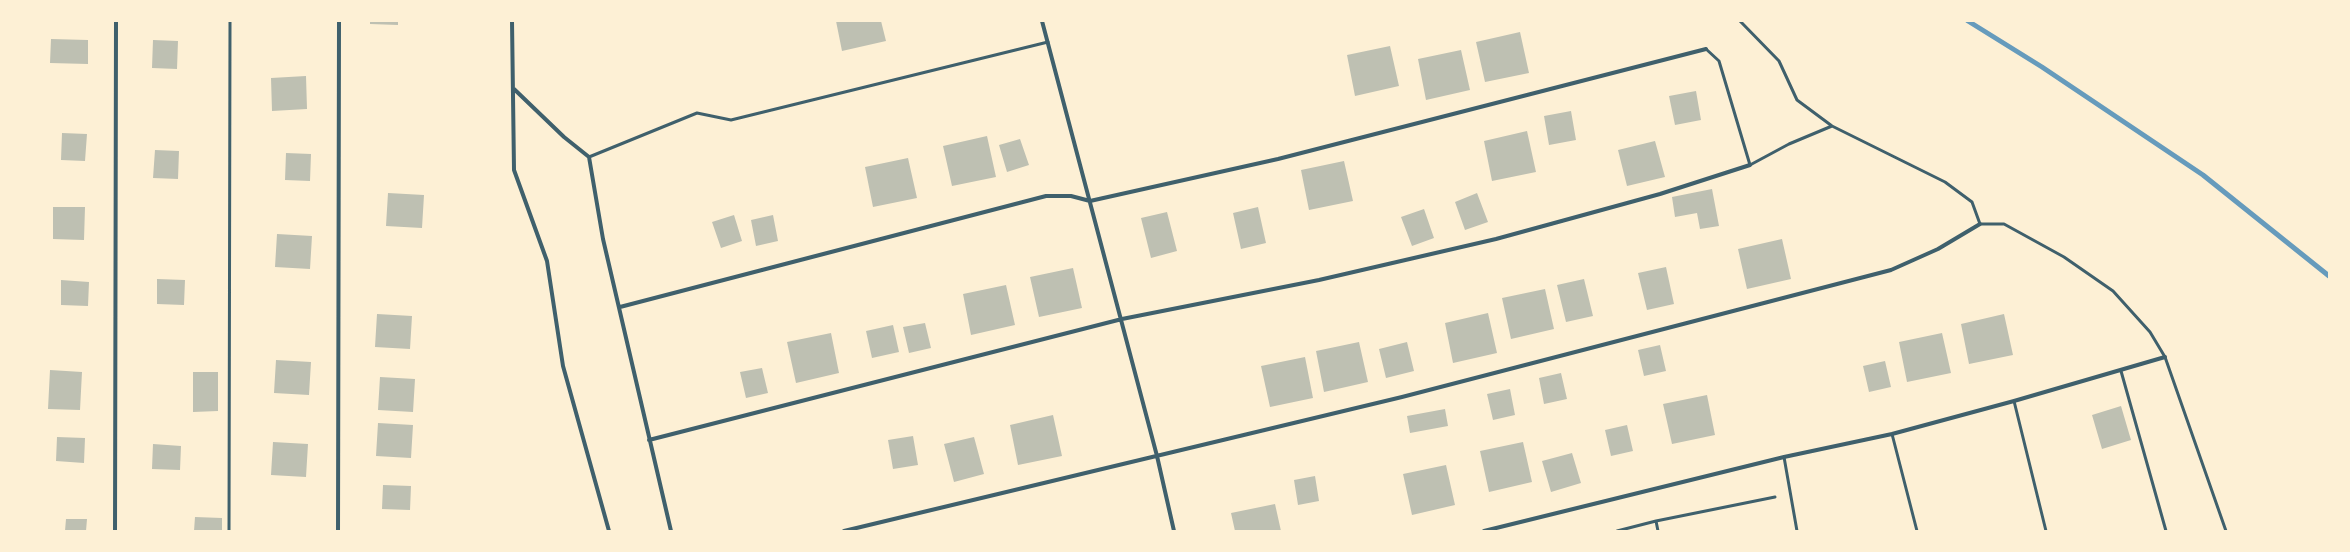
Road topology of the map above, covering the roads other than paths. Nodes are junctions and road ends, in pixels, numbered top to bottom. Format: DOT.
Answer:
graph roads {
  1 [pos="116,21"];
  2 [pos="230,21"];
  3 [pos="339,21"];
  4 [pos="512,21"];
  5 [pos="1042,21"];
  6 [pos="1740,21"];
  7 [pos="1048,42"];
  8 [pos="1706,49"];
  9 [pos="514,89"];
  10 [pos="1832,126"];
  11 [pos="589,157"];
  12 [pos="1750,165"];
  13 [pos="1090,201"];
  14 [pos="1980,224"];
  15 [pos="620,307"];
  16 [pos="1122,319"];
  17 [pos="2165,357"];
  18 [pos="2121,371"];
  19 [pos="2014,401"];
  20 [pos="1892,434"];
  21 [pos="649,440"];
  22 [pos="1157,456"];
  23 [pos="1784,457"];
  24 [pos="1776,497"];
  25 [pos="1656,521"];
  26 [pos="115,531"];
  27 [pos="229,531"];
  28 [pos="338,531"];
  29 [pos="609,531"];
  30 [pos="672,531"];
  31 [pos="844,531"];
  32 [pos="1174,531"];
  33 [pos="1484,531"];
  34 [pos="1617,531"];
  35 [pos="1658,531"];
  36 [pos="1796,531"];
  37 [pos="1917,531"];
  38 [pos="2046,531"];
  39 [pos="2166,531"];
  40 [pos="2226,531"];
  1 -- 26 [label="street"];
  2 -- 27 [label="lane"];
  3 -- 28 [label="street"];
  4 -- 9 [label="street"];
  5 -- 7 [label="street"];
  6 -- 10 [label="lane"];
  7 -- 11 [label="lane"];
  7 -- 13 [label="street"];
  8 -- 12 [label="lane"];
  8 -- 13 [label="street"];
  9 -- 11 [label="street"];
  9 -- 29 [label="street"];
  10 -- 12 [label="lane"];
  10 -- 14 [label="lane"];
  11 -- 15 [label="street"];
  12 -- 16 [label="street"];
  13 -- 15 [label="street"];
  13 -- 16 [label="street"];
  14 -- 17 [label="lane"];
  14 -- 22 [label="street"];
  15 -- 21 [label="street"];
  16 -- 21 [label="street"];
  16 -- 22 [label="street"];
  17 -- 18 [label="street"];
  17 -- 40 [label="lane"];
  18 -- 19 [label="street"];
  18 -- 39 [label="lane"];
  19 -- 20 [label="street"];
  19 -- 38 [label="lane"];
  20 -- 23 [label="street"];
  20 -- 37 [label="lane"];
  21 -- 30 [label="street"];
  22 -- 31 [label="street"];
  22 -- 32 [label="street"];
  23 -- 33 [label="street"];
  23 -- 36 [label="lane"];
  24 -- 25 [label="lane"];
  25 -- 34 [label="lane"];
  25 -- 35 [label="lane"];
}
